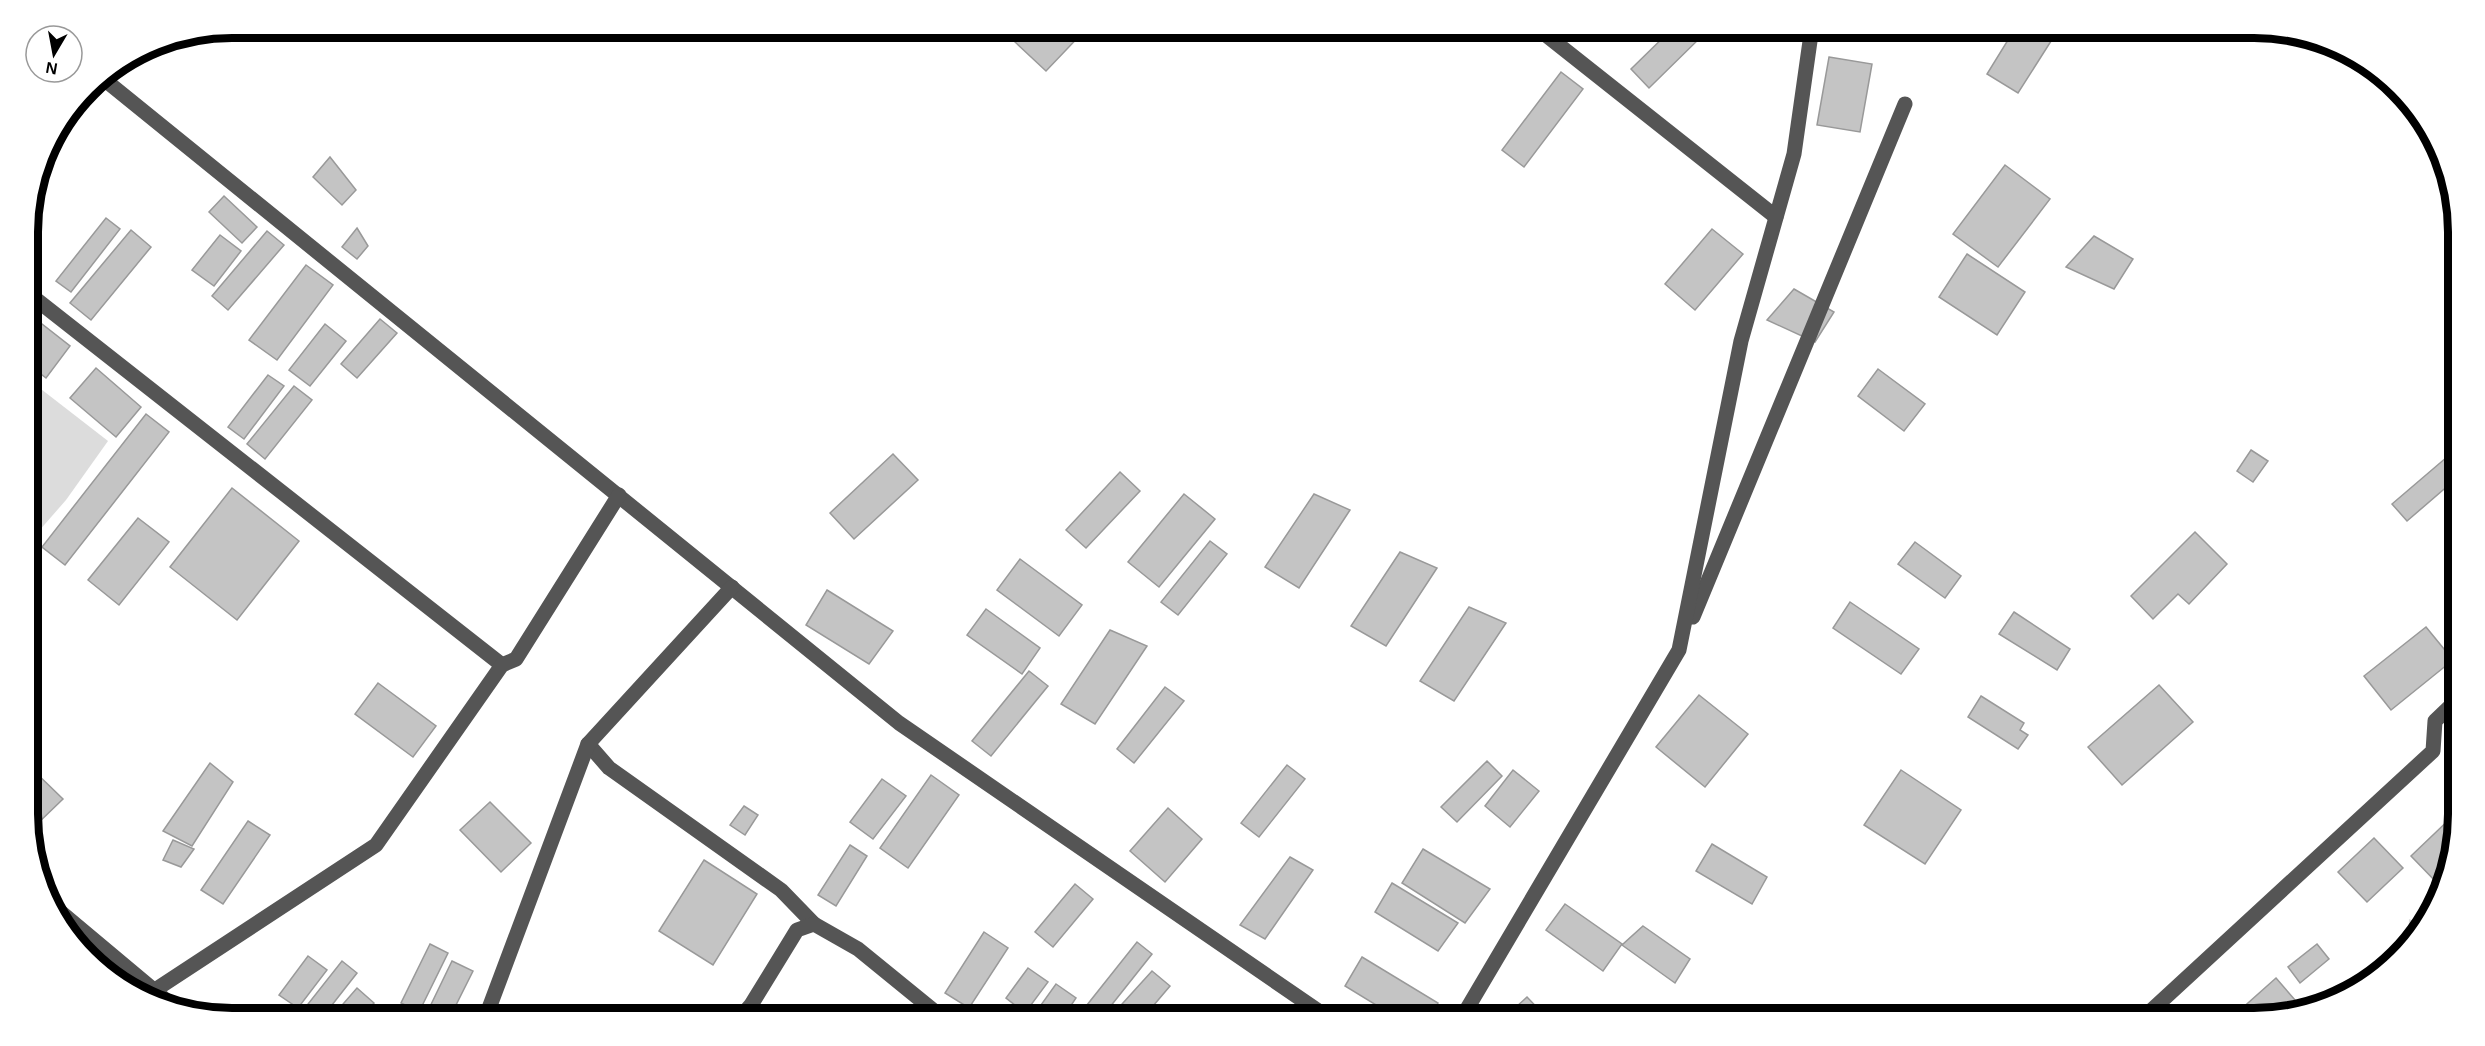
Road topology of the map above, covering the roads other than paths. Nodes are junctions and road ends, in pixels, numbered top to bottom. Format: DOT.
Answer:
graph roads {
  1 [pos="1550,38"];
  2 [pos="1810,38"];
  3 [pos="108,83"];
  4 [pos="1905,104"];
  5 [pos="1776,217"];
  6 [pos="38,302"];
  7 [pos="619,495"];
  8 [pos="732,587"];
  9 [pos="1679,650"];
  10 [pos="502,665"];
  11 [pos="2448,709"];
  12 [pos="588,744"];
  13 [pos="69,919"];
  14 [pos="814,924"];
  15 [pos="154,990"];
  16 [pos="159,995"];
  17 [pos="489,1008"];
  18 [pos="748,1008"];
  19 [pos="930,1008"];
  20 [pos="1314,1008"];
  21 [pos="1467,1008"];
  22 [pos="2154,1008"];
  1 -- 5 [label="street"];
  2 -- 5 [label="street"];
  3 -- 7 [label="street"];
  4 -- 9 [label="street"];
  5 -- 9 [label="street"];
  6 -- 10 [label="street"];
  7 -- 8 [label="street"];
  7 -- 10 [label="street"];
  8 -- 12 [label="street"];
  8 -- 20 [label="street"];
  9 -- 21 [label="street"];
  10 -- 15 [label="street"];
  11 -- 22 [label="street"];
  12 -- 14 [label="street"];
  12 -- 17 [label="street"];
  13 -- 15 [label="street"];
  14 -- 18 [label="street"];
  14 -- 19 [label="street"];
  15 -- 16 [label="street"];
}
